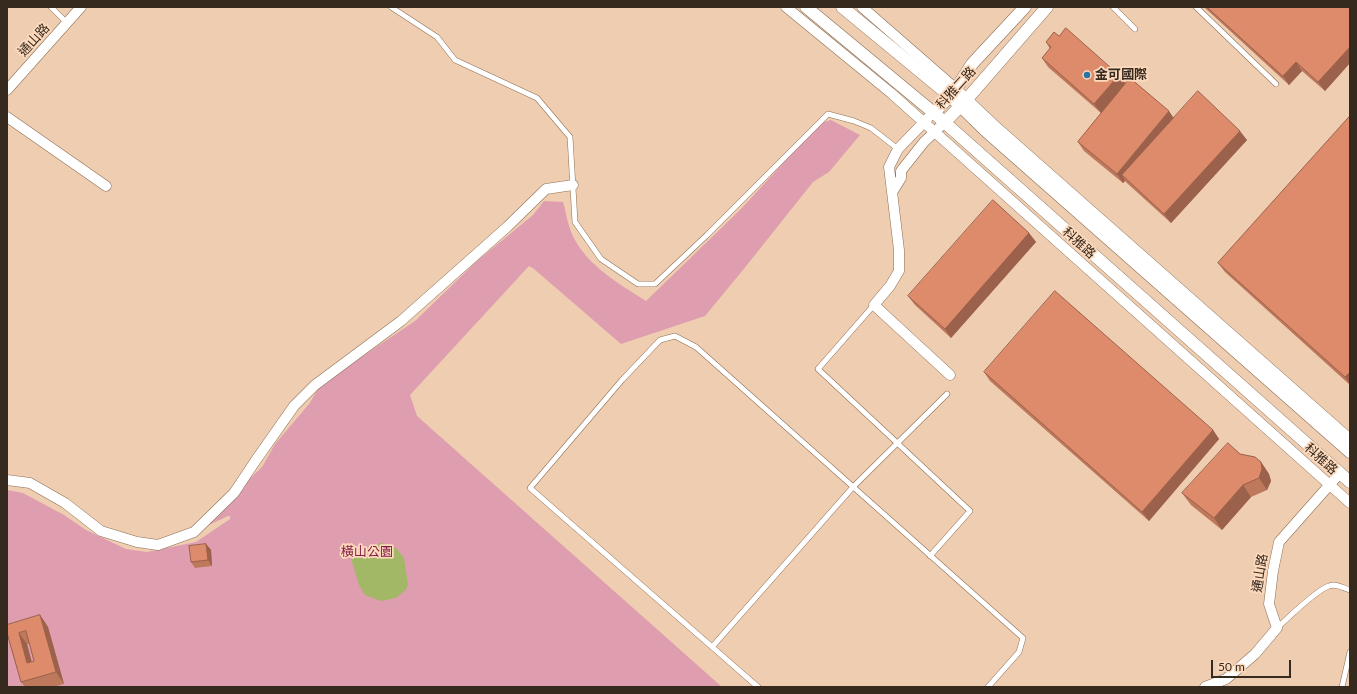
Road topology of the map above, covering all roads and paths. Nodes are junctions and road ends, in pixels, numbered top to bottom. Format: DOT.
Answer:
graph roads {
  1 [pos="51,7"];
  2 [pos="81,7"];
  3 [pos="391,7"];
  4 [pos="786,7"];
  5 [pos="806,7"];
  6 [pos="842,7"];
  7 [pos="862,7"];
  8 [pos="1025,7"];
  9 [pos="1047,7"];
  10 [pos="1112,7"];
  11 [pos="1196,7"];
  12 [pos="67,23"];
  13 [pos="1135,29"];
  14 [pos="1276,84"];
  15 [pos="7,90"];
  16 [pos="953,92"];
  17 [pos="963,102"];
  18 [pos="934,113"];
  19 [pos="7,117"];
  20 [pos="944,122"];
  21 [pos="924,123"];
  22 [pos="934,132"];
  23 [pos="898,149"];
  24 [pos="574,185"];
  25 [pos="106,186"];
  26 [pos="893,191"];
  27 [pos="874,305"];
  28 [pos="950,375"];
  29 [pos="947,394"];
  30 [pos="1350,439"];
  31 [pos="897,443"];
  32 [pos="1350,452"];
  33 [pos="1340,473"];
  34 [pos="7,480"];
  35 [pos="1350,482"];
  36 [pos="1329,485"];
  37 [pos="853,487"];
  38 [pos="1350,503"];
  39 [pos="930,556"];
  40 [pos="1350,590"];
  41 [pos="1277,628"];
  42 [pos="712,647"];
  43 [pos="1350,652"];
  44 [pos="758,687"];
  45 [pos="988,687"];
  46 [pos="1205,687"];
  47 [pos="1342,687"];
  1 -- 12 [label="lane"];
  2 -- 12 [label="street, 通山路"];
  3 -- 24 [label="lane"];
  4 -- 21 [label="street, 科雅路"];
  5 -- 18 [label="street, 科雅路"];
  6 -- 16 [label="street, 科雅路"];
  7 -- 16 [label="street, 科雅路"];
  8 -- 16 [label="street, 科雅二路"];
  9 -- 17 [label="street, 科雅二路"];
  10 -- 13 [label="lane"];
  11 -- 14 [label="lane"];
  12 -- 15 [label="street, 通山路"];
  16 -- 17 [label="street, 科雅路"];
  16 -- 18 [label="street, 科雅二路"];
  17 -- 20 [label="street, 科雅二路"];
  17 -- 30 [label="street, 科雅路"];
  17 -- 32 [label="street, 科雅路"];
  18 -- 20 [label="street, 科雅路"];
  18 -- 21 [label="street, 科雅二路"];
  19 -- 25 [label="street"];
  20 -- 22 [label="street, 科雅二路"];
  20 -- 33 [label="street, 科雅路"];
  21 -- 22 [label="street, 科雅路"];
  21 -- 23 [label="street, 科雅二路"];
  22 -- 26 [label="street, 科雅二路"];
  22 -- 36 [label="street, 科雅路"];
  23 -- 24 [label="lane"];
  23 -- 26 [label="street, 科雅二路"];
  24 -- 34 [label="street"];
  26 -- 27 [label="street, 科雅二路"];
  27 -- 28 [label="street"];
  27 -- 31 [label="lane"];
  29 -- 31 [label="lane"];
  31 -- 37 [label="lane"];
  31 -- 39 [label="lane"];
  33 -- 35 [label="street, 科雅路"];
  33 -- 36 [label="street, 通山路"];
  36 -- 38 [label="street, 科雅路"];
  36 -- 41 [label="street, 通山路"];
  37 -- 39 [label="lane"];
  37 -- 42 [label="lane"];
  37 -- 42 [label="lane"];
  39 -- 45 [label="lane"];
  40 -- 41 [label="lane"];
  41 -- 46 [label="street"];
  42 -- 44 [label="lane"];
  43 -- 47 [label="lane"];
}
